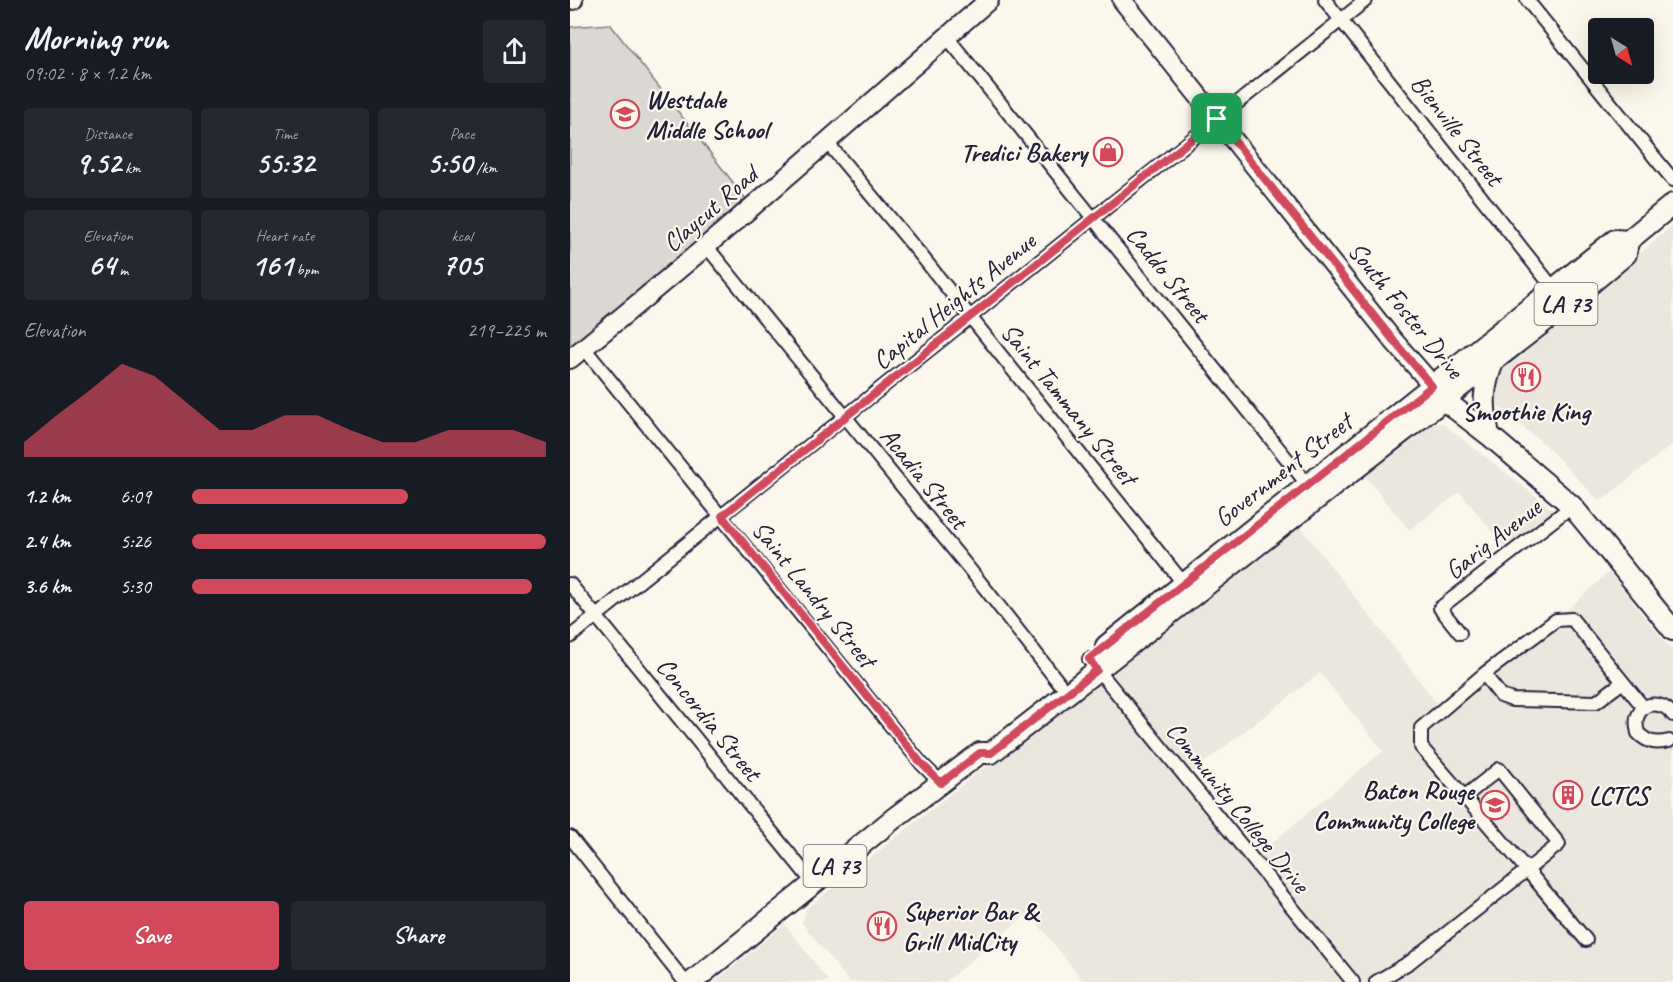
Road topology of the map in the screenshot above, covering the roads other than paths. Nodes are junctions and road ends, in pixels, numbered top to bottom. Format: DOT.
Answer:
graph roads {
  1 [pos="989,0"];
  2 [pos="1122,0"];
  3 [pos="1325,0"];
  4 [pos="1366,0"];
  5 [pos="1527,0"];
  6 [pos="1341,20"];
  7 [pos="947,37"];
  8 [pos="1217,119"];
  9 [pos="826,141"];
  10 [pos="1673,180"];
  11 [pos="1673,204"];
  12 [pos="1094,218"];
  13 [pos="1628,241"];
  14 [pos="707,247"];
  15 [pos="1554,289"];
  16 [pos="970,317"];
  17 [pos="577,354"];
  18 [pos="1494,360"];
  19 [pos="1438,393"];
  20 [pos="845,417"];
  21 [pos="1489,435"];
  22 [pos="1308,484"];
  23 [pos="1572,506"];
  24 [pos="722,516"];
  25 [pos="570,584"];
  26 [pos="1184,584"];
  27 [pos="596,616"];
  28 [pos="1673,630"];
  29 [pos="1460,633"];
  30 [pos="570,637"];
  31 [pos="1093,664"];
  32 [pos="1484,674"];
  33 [pos="1623,682"];
  34 [pos="1059,683"];
  35 [pos="1644,708"];
  36 [pos="1673,716"];
  37 [pos="1030,723"];
  38 [pos="1672,739"];
  39 [pos="980,753"];
  40 [pos="941,783"];
  41 [pos="1464,797"];
  42 [pos="570,837"];
  43 [pos="1527,870"];
  44 [pos="814,884"];
  45 [pos="1586,940"];
  46 [pos="685,982"];
  47 [pos="692,982"];
  48 [pos="1353,982"];
  49 [pos="1376,982"];
  1 -- 7 [label="street, Claycut Road"];
  2 -- 8 [label="street, South Foster Drive"];
  3 -- 6 [label="street, Bienville Street"];
  4 -- 6 [label="street, Capital Heights Avenue"];
  5 -- 10 [label="street"];
  6 -- 8 [label="street, Capital Heights Avenue"];
  6 -- 15 [label="street, Bienville Street"];
  7 -- 9 [label="street, Claycut Road"];
  7 -- 12 [label="street, Caddo Street"];
  8 -- 12 [label="street, Capital Heights Avenue"];
  8 -- 19 [label="street, South Foster Drive"];
  9 -- 14 [label="street, Claycut Road"];
  9 -- 16 [label="street, Saint Tammany Street"];
  11 -- 13 [label="main road, Government Street / LA 73"];
  12 -- 16 [label="street, Capital Heights Avenue"];
  12 -- 22 [label="street, Caddo Street"];
  13 -- 15 [label="main road, Government Street / LA 73"];
  13 -- 18 [label="main road, Government Street / LA 73"];
  14 -- 17 [label="street, Claycut Road"];
  14 -- 20 [label="street, Acadia Street"];
  15 -- 19 [label="main road, Government Street / LA 73"];
  16 -- 20 [label="street, Capital Heights Avenue"];
  16 -- 26 [label="street, Saint Tammany Street"];
  17 -- 24 [label="street, Saint Landry Street"];
  18 -- 19 [label="main road, Government Street / LA 73"];
  18 -- 21 [label="main road"];
  19 -- 21 [label="main road, South Foster Drive"];
  19 -- 22 [label="main road, Government Street / LA 73"];
  19 -- 31 [label="main road, Government Street / LA 73"];
  20 -- 24 [label="street, Capital Heights Avenue"];
  20 -- 34 [label="street, Acadia Street"];
  21 -- 23 [label="main road, South Foster Drive"];
  22 -- 26 [label="main road, Government Street / LA 73"];
  23 -- 28 [label="main road, South Foster Drive"];
  23 -- 29 [label="street, Garig Avenue"];
  24 -- 27 [label="street, Capital Heights Avenue"];
  24 -- 40 [label="street, Saint Landry Street"];
  25 -- 27 [label="street, Concordia Street"];
  26 -- 31 [label="main road, Government Street / LA 73"];
  27 -- 30 [label="street, Capital Heights Avenue"];
  27 -- 44 [label="street, Concordia Street"];
  31 -- 34 [label="main road, Government Street / LA 73"];
  31 -- 37 [label="main road, Government Street / LA 73"];
  31 -- 48 [label="street, Community College Drive"];
  32 -- 33 [label="street"];
  32 -- 33 [label="street"];
  32 -- 41 [label="street"];
  33 -- 35 [label="street"];
  34 -- 37 [label="main road"];
  34 -- 39 [label="main road, Government Street / LA 73"];
  35 -- 36 [label="street"];
  35 -- 38 [label="street"];
  37 -- 39 [label="main road, Government Street / LA 73"];
  39 -- 40 [label="main road, Government Street / LA 73"];
  40 -- 44 [label="main road, Government Street / LA 73"];
  41 -- 43 [label="street"];
  41 -- 43 [label="street"];
  42 -- 46 [label="street"];
  43 -- 45 [label="street"];
  43 -- 49 [label="street"];
  44 -- 47 [label="main road, Government Street / LA 73"];
}
